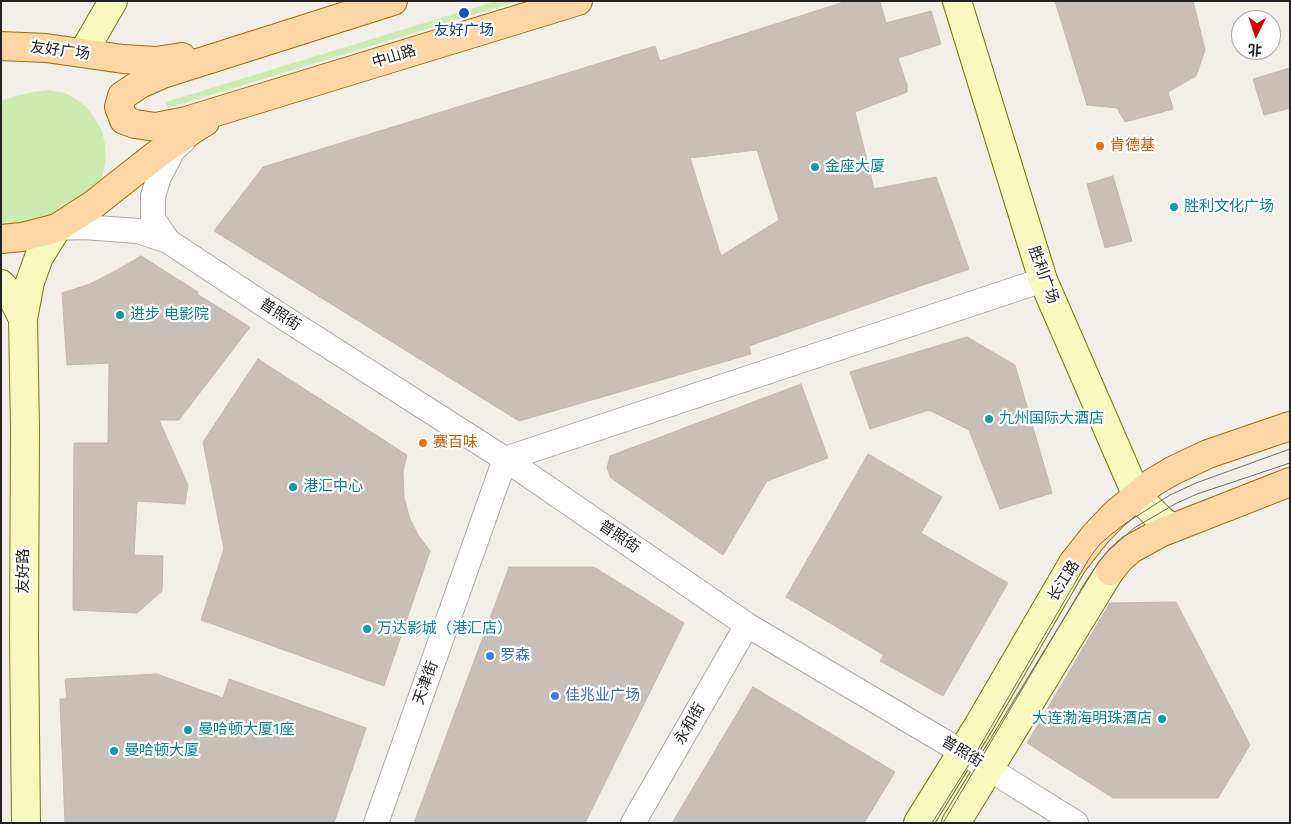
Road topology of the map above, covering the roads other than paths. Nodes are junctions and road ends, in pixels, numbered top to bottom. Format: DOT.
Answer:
graph roads {
  1 [pos="113,1"];
  2 [pos="393,1"];
  3 [pos="578,1"];
  4 [pos="958,1"];
  5 [pos="1,45"];
  6 [pos="238,49"];
  7 [pos="83,53"];
  8 [pos="240,104"];
  9 [pos="198,126"];
  10 [pos="57,228"];
  11 [pos="1,239"];
  12 [pos="168,241"];
  13 [pos="1043,280"];
  14 [pos="1,284"];
  15 [pos="23,319"];
  16 [pos="1290,426"];
  17 [pos="505,459"];
  18 [pos="1290,482"];
  19 [pos="1137,496"];
  20 [pos="1172,528"];
  21 [pos="1074,563"];
  22 [pos="1110,570"];
  23 [pos="747,625"];
  24 [pos="962,752"];
  25 [pos="989,769"];
  26 [pos="26,823"];
  27 [pos="376,823"];
  28 [pos="633,823"];
  29 [pos="918,823"];
  30 [pos="956,823"];
  31 [pos="1076,823"];
  1 -- 7 [label="street"];
  2 -- 6 [label="main road"];
  3 -- 8 [label="main road, 中山路"];
  4 -- 13 [label="street, 胜利广场"];
  5 -- 7 [label="main road, 友好广场"];
  6 -- 7 [label="main road, 友好广场"];
  6 -- 8 [label="main road"];
  8 -- 9 [label="main road"];
  9 -- 10 [label="main road"];
  9 -- 12 [label="street"];
  10 -- 11 [label="main road"];
  10 -- 12 [label="street"];
  10 -- 15 [label="street"];
  12 -- 17 [label="street, 普照街"];
  13 -- 17 [label="street"];
  13 -- 19 [label="street, 胜利广场"];
  14 -- 15 [label="street"];
  15 -- 26 [label="street, 友好路"];
  16 -- 19 [label="main road, 长江路"];
  17 -- 23 [label="street, 普照街"];
  17 -- 27 [label="street, 天津街"];
  18 -- 20 [label="main road"];
  19 -- 20 [label="street, 胜利广场"];
  19 -- 21 [label="main road, 长江路"];
  20 -- 22 [label="main road"];
  21 -- 24 [label="street, 长江路"];
  22 -- 25 [label="street"];
  23 -- 24 [label="street, 普照街"];
  23 -- 28 [label="street, 永和街"];
  24 -- 25 [label="street, 普照街"];
  24 -- 29 [label="street, 长江路"];
  25 -- 30 [label="street"];
  25 -- 31 [label="street, 普照街"];
}
